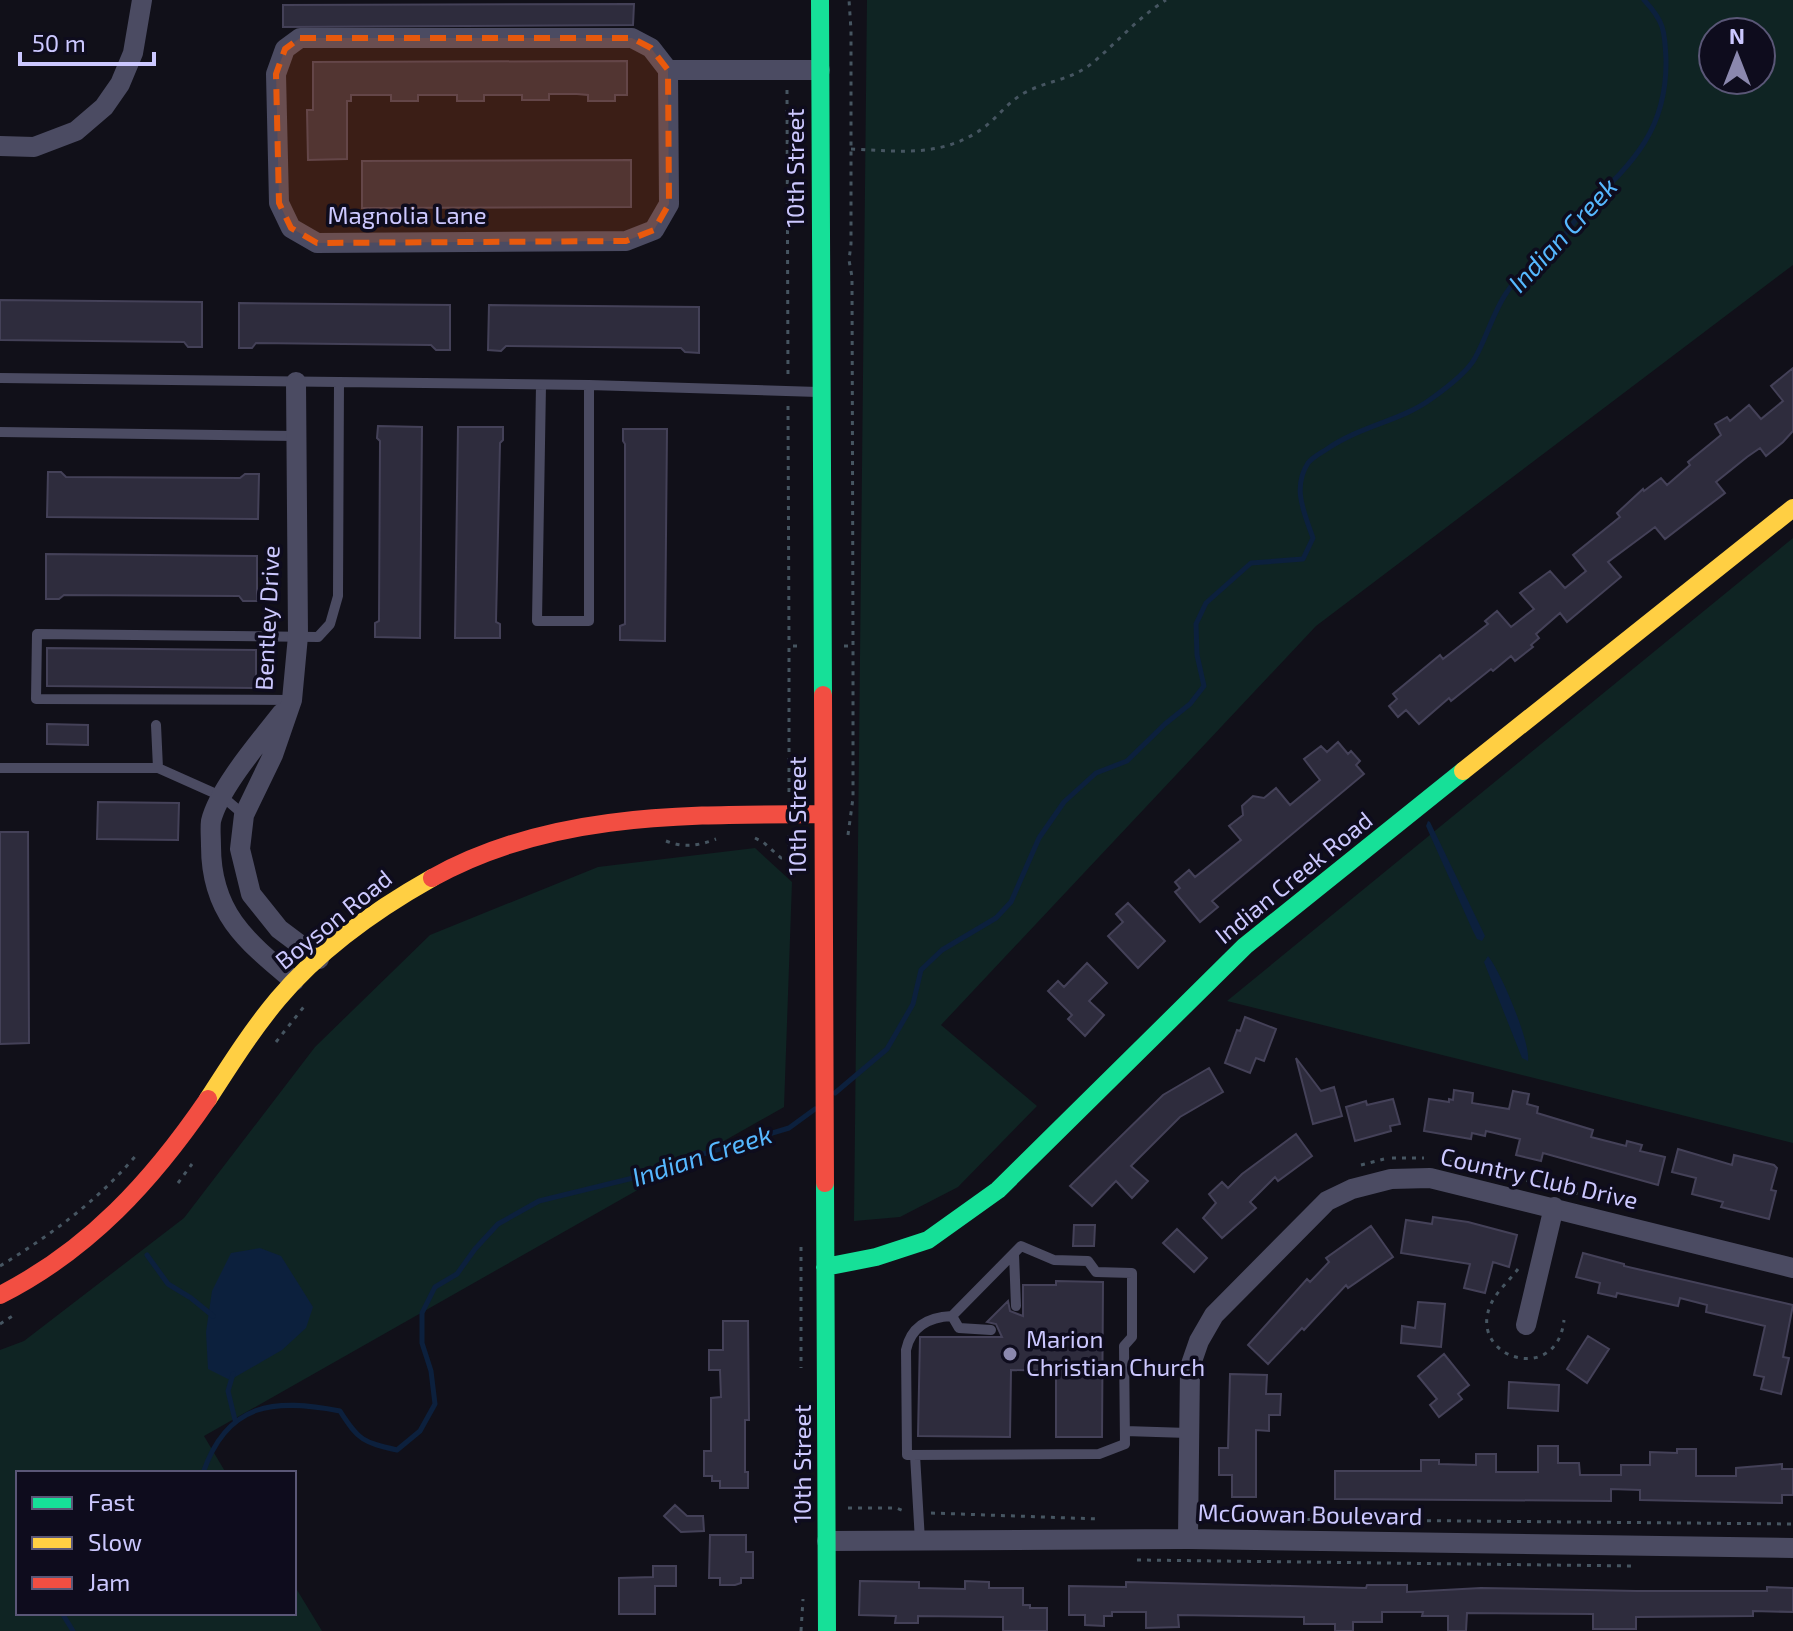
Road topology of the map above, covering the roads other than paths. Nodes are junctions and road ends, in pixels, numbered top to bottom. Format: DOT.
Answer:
graph roads {
  1 [pos="142,0"];
  2 [pos="820,0"];
  3 [pos="668,70"];
  4 [pos="820,70"];
  5 [pos="0,146"];
  6 [pos="0,378"];
  7 [pos="296,382"];
  8 [pos="339,382"];
  9 [pos="541,385"];
  10 [pos="589,385"];
  11 [pos="821,392"];
  12 [pos="0,432"];
  13 [pos="297,436"];
  14 [pos="1793,508"];
  15 [pos="298,636"];
  16 [pos="292,700"];
  17 [pos="156,725"];
  18 [pos="0,768"];
  19 [pos="158,768"];
  20 [pos="223,797"];
  21 [pos="822,814"];
  22 [pos="244,815"];
  23 [pos="319,959"];
  24 [pos="294,981"];
  25 [pos="1554,1207"];
  26 [pos="1014,1254"];
  27 [pos="825,1267"];
  28 [pos="1793,1268"];
  29 [pos="0,1295"];
  30 [pos="1016,1306"];
  31 [pos="952,1316"];
  32 [pos="1526,1325"];
  33 [pos="991,1330"];
  34 [pos="1125,1431"];
  35 [pos="1188,1433"];
  36 [pos="915,1455"];
  37 [pos="1188,1539"];
  38 [pos="827,1541"];
  39 [pos="920,1541"];
  40 [pos="1793,1548"];
  41 [pos="827,1631"];
  1 -- 5 [label="street"];
  2 -- 4 [label="street, 10th Street"];
  3 -- 3 [label="street, Magnolia Lane"];
  3 -- 4 [label="street"];
  4 -- 11 [label="street, 10th Street"];
  6 -- 7 [label="lane"];
  7 -- 8 [label="lane"];
  7 -- 13 [label="street, Bentley Drive"];
  8 -- 9 [label="lane"];
  8 -- 15 [label="lane"];
  9 -- 10 [label="lane"];
  9 -- 10 [label="lane"];
  10 -- 11 [label="lane"];
  11 -- 21 [label="street, 10th Street"];
  12 -- 13 [label="lane"];
  13 -- 15 [label="street, Bentley Drive"];
  14 -- 27 [label="street, Indian Creek Road"];
  15 -- 16 [label="street, Bentley Drive"];
  15 -- 16 [label="lane"];
  16 -- 20 [label="street"];
  16 -- 22 [label="street, Bentley Drive"];
  17 -- 19 [label="lane"];
  18 -- 19 [label="lane"];
  19 -- 20 [label="lane"];
  20 -- 22 [label="lane"];
  20 -- 24 [label="street"];
  21 -- 23 [label="street, Boyson Road"];
  21 -- 27 [label="street, 10th Street"];
  22 -- 23 [label="street, Bentley Drive"];
  23 -- 24 [label="street, Boyson Road"];
  24 -- 29 [label="street, Boyson Road"];
  25 -- 28 [label="street, Country Club Drive"];
  25 -- 32 [label="street"];
  25 -- 35 [label="street, Country Club Drive"];
  26 -- 30 [label="lane"];
  26 -- 31 [label="lane"];
  26 -- 34 [label="lane"];
  27 -- 38 [label="street, 10th Street"];
  31 -- 33 [label="lane"];
  31 -- 36 [label="lane"];
  34 -- 35 [label="lane"];
  34 -- 36 [label="lane"];
  35 -- 37 [label="street, Country Club Drive"];
  36 -- 39 [label="lane"];
  37 -- 39 [label="street, McGowan Boulevard"];
  37 -- 40 [label="street, McGowan Boulevard"];
  38 -- 39 [label="street, McGowan Boulevard"];
  38 -- 41 [label="street, 10th Street"];
}
